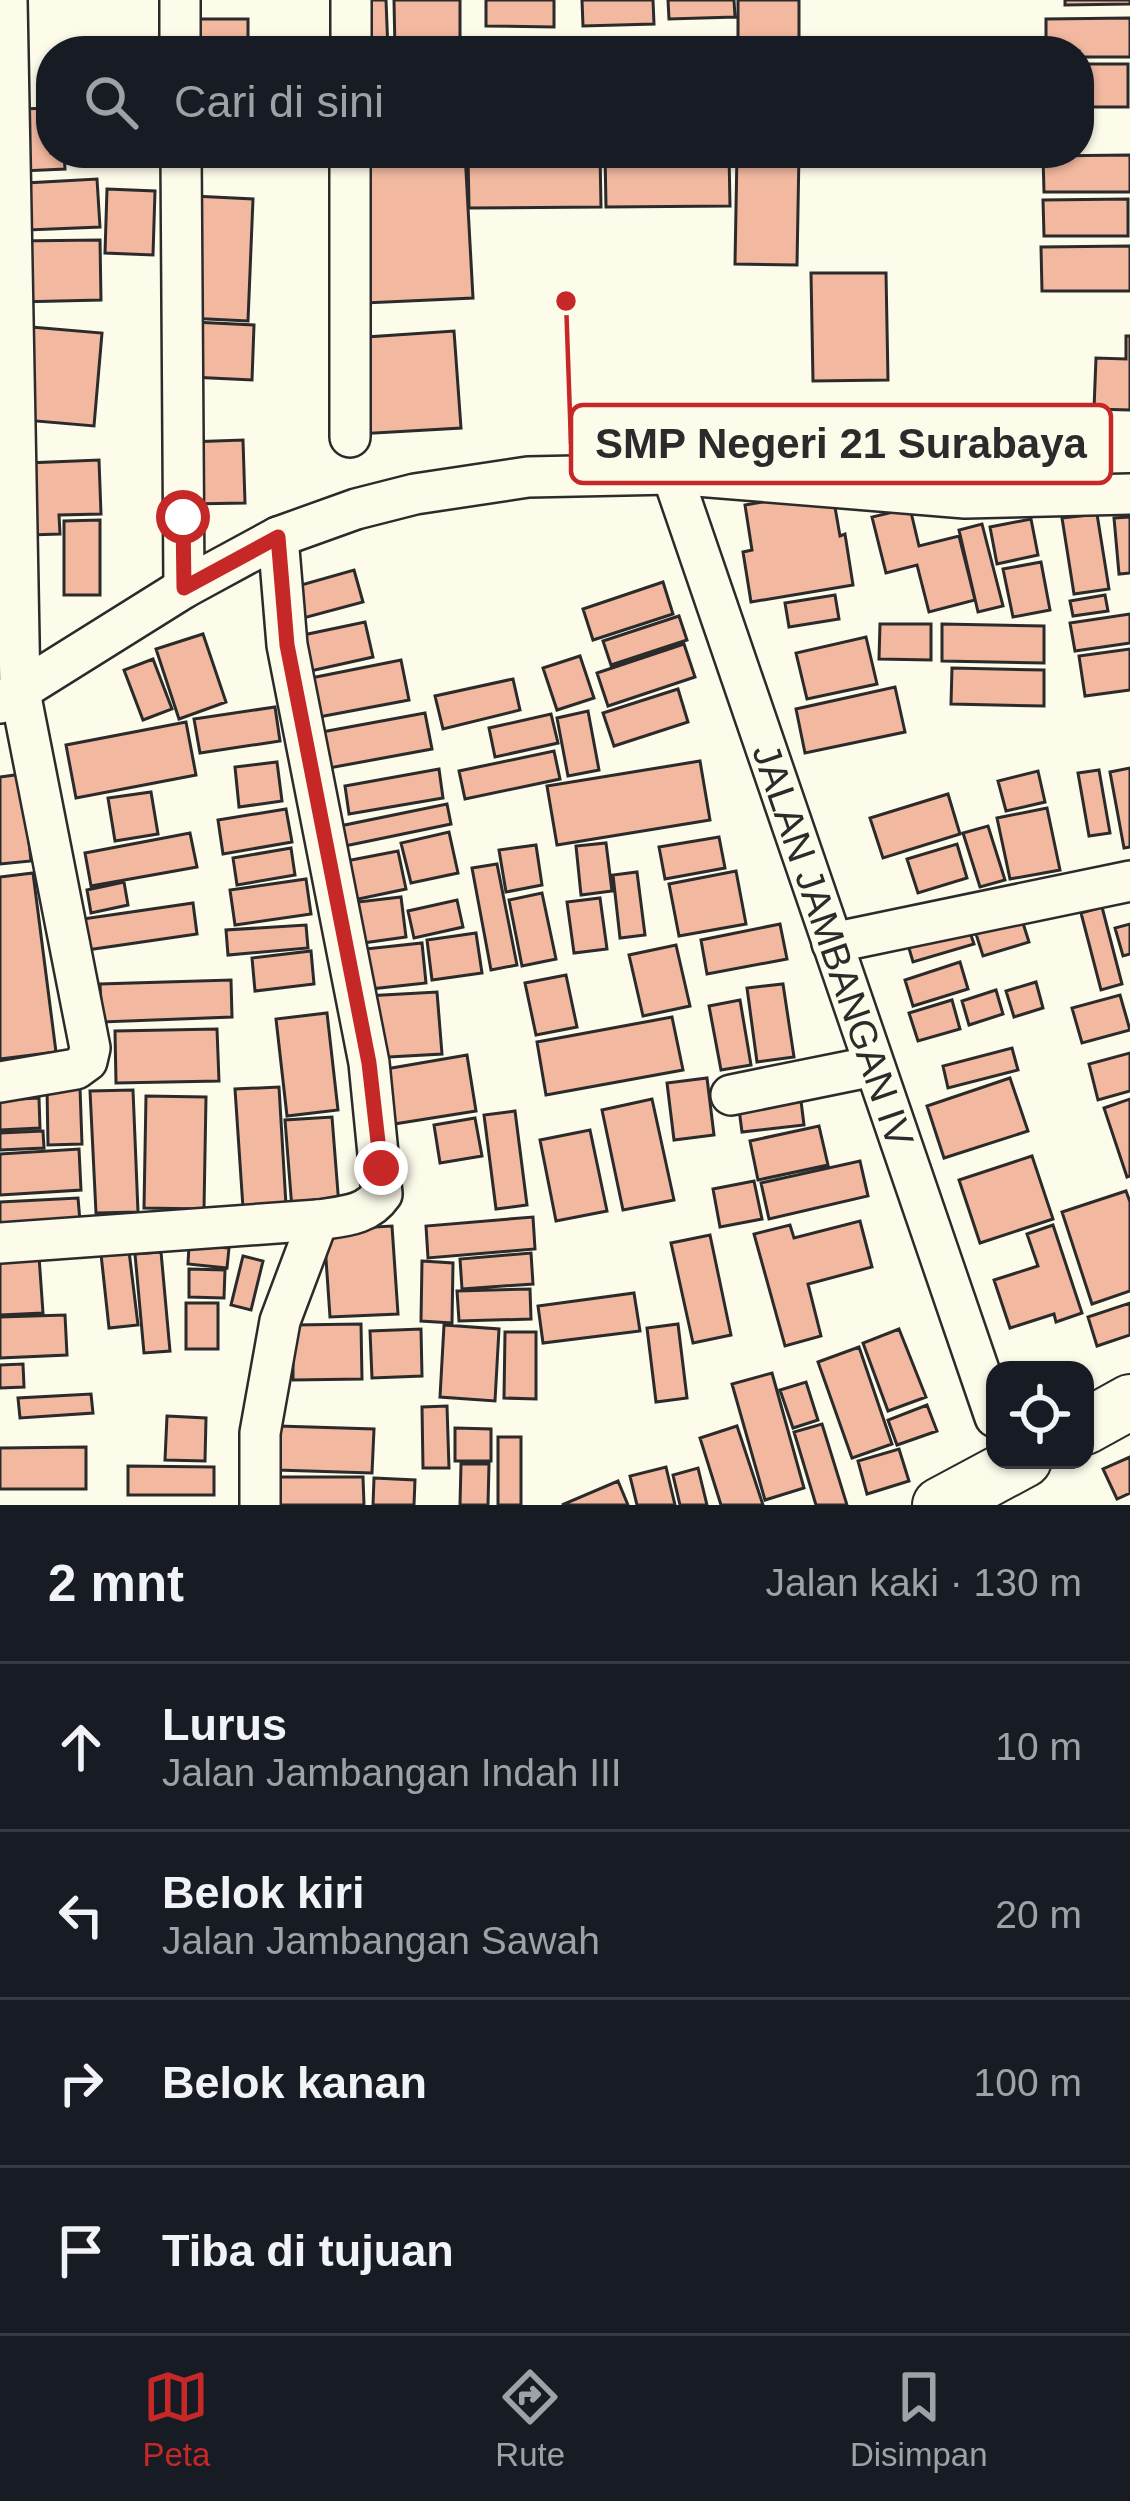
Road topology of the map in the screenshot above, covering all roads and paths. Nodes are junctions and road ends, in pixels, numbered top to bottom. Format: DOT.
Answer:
graph roads {
  1 [pos="7,0"];
  2 [pos="180,0"];
  3 [pos="351,0"];
  4 [pos="180,36"];
  5 [pos="351,36"];
  6 [pos="181,168"];
  7 [pos="350,168"];
  8 [pos="350,436"];
  9 [pos="672,474"];
  10 [pos="1130,494"];
  11 [pos="278,537"];
  12 [pos="184,588"];
  13 [pos="10,697"];
  14 [pos="1130,881"];
  15 [pos="832,943"];
  16 [pos="874,1066"];
  17 [pos="0,1082"];
  18 [pos="731,1095"];
  19 [pos="318,1220"];
  20 [pos="0,1243"];
  21 [pos="986,1381"];
  22 [pos="1130,1402"];
  23 [pos="1094,1421"];
  24 [pos="987,1469"];
  25 [pos="260,1505"];
  26 [pos="940,1505"];
  1 -- 13 [label="street"];
  2 -- 4 [label="street"];
  3 -- 5 [label="street"];
  6 -- 12 [label="street"];
  7 -- 8 [label="street"];
  9 -- 10 [label="street"];
  9 -- 11 [label="street"];
  9 -- 15 [label="street, JALAN JAMBANGAN IV"];
  11 -- 12 [label="street"];
  11 -- 19 [label="street"];
  12 -- 13 [label="street"];
  13 -- 17 [label="street"];
  14 -- 15 [label="street"];
  15 -- 16 [label="street, JALAN JAMBANGAN IV"];
  16 -- 18 [label="street"];
  16 -- 21 [label="street, JALAN JAMBANGAN IV"];
  19 -- 20 [label="street"];
  19 -- 25 [label="street"];
  22 -- 23 [label="main road"];
  24 -- 26 [label="main road"];
}
